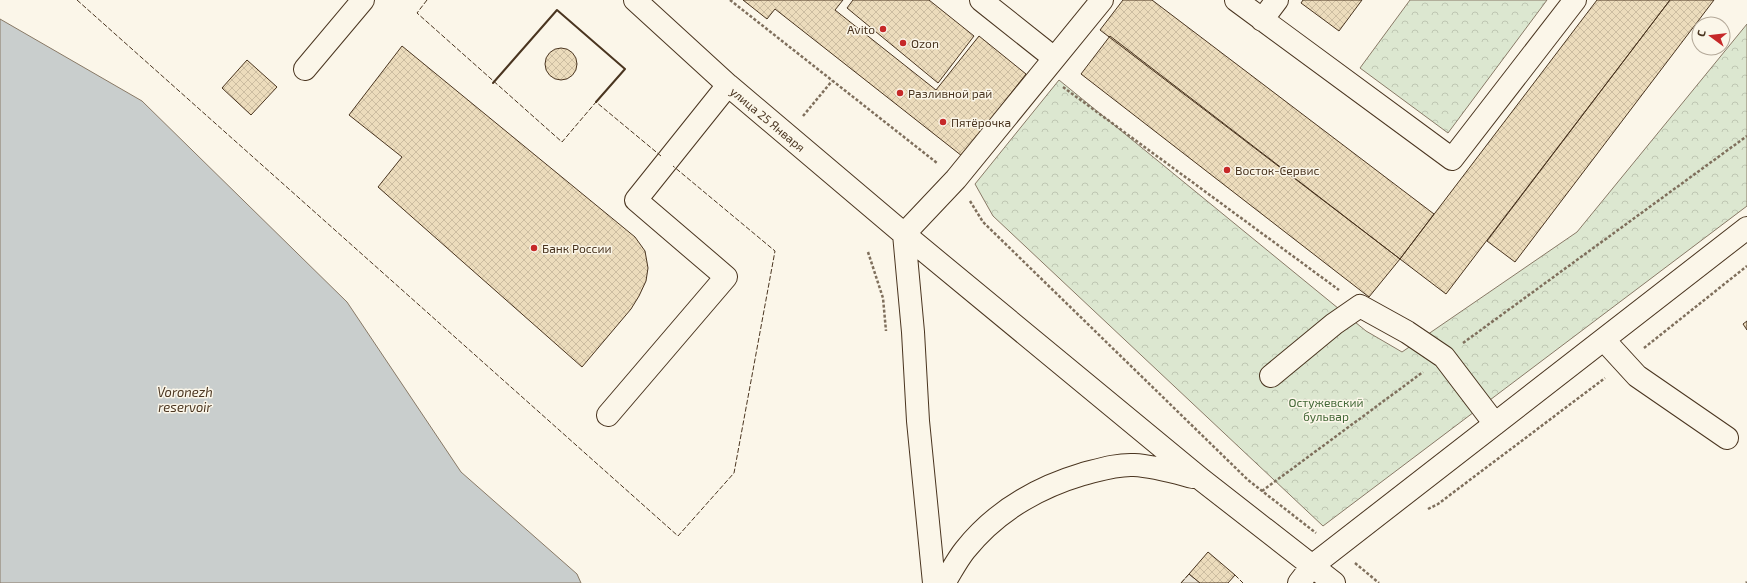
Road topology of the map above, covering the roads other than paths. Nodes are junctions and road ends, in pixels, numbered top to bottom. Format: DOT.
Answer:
graph roads {
  1 [pos="363,0"];
  2 [pos="981,0"];
  3 [pos="1102,0"];
  4 [pos="1236,0"];
  5 [pos="1277,0"];
  6 [pos="1576,0"];
  7 [pos="642,2"];
  8 [pos="1262,20"];
  9 [pos="1049,65"];
  10 [pos="305,69"];
  11 [pos="728,85"];
  12 [pos="1747,228"];
  13 [pos="904,234"];
  14 [pos="1604,340"];
  15 [pos="1271,376"];
  16 [pos="608,415"];
  17 [pos="1495,424"];
  18 [pos="1727,438"];
  19 [pos="1202,480"];
  20 [pos="1312,566"];
  21 [pos="934,583"];
  22 [pos="944,583"];
  23 [pos="1299,583"];
  24 [pos="1334,583"];
  1 -- 10 [label="street"];
  2 -- 9 [label="street"];
  3 -- 9 [label="street"];
  4 -- 8 [label="street"];
  5 -- 8 [label="street"];
  6 -- 8 [label="street"];
  7 -- 11 [label="street, улица 25 Января"];
  9 -- 13 [label="street"];
  11 -- 13 [label="street, улица 25 Января"];
  11 -- 16 [label="street"];
  12 -- 14 [label="street"];
  13 -- 19 [label="street, улица 25 Января"];
  13 -- 21 [label="street"];
  14 -- 17 [label="street"];
  14 -- 18 [label="street"];
  15 -- 17 [label="street"];
  17 -- 20 [label="street"];
  19 -- 20 [label="street, улица 25 Января"];
  19 -- 22 [label="street"];
  20 -- 23 [label="street"];
  20 -- 24 [label="street, улица 25 Января"];
}
